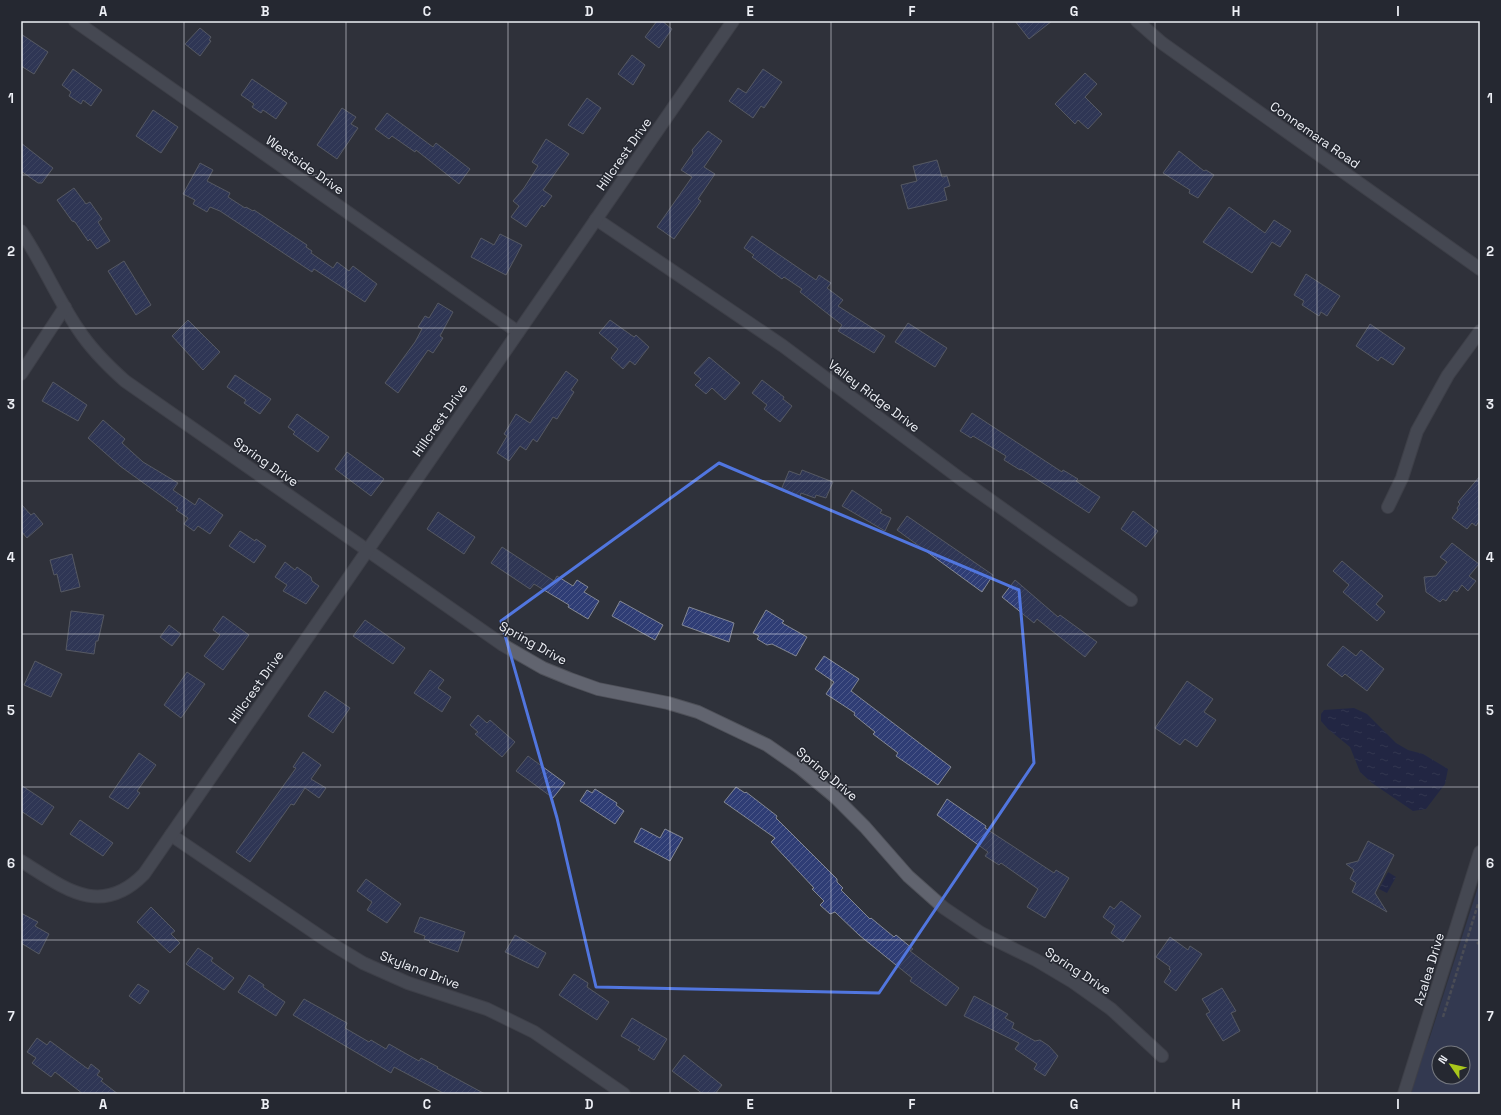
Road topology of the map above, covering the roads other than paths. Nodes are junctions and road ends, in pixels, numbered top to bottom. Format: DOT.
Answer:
graph roads {
  1 [pos="75,21"];
  2 [pos="733,21"];
  3 [pos="1137,21"];
  4 [pos="596,219"];
  5 [pos="21,231"];
  6 [pos="1480,269"];
  7 [pos="65,307"];
  8 [pos="1480,331"];
  9 [pos="518,332"];
  10 [pos="21,374"];
  11 [pos="1388,507"];
  12 [pos="368,550"];
  13 [pos="1131,600"];
  14 [pos="171,835"];
  15 [pos="1480,852"];
  16 [pos="21,861"];
  17 [pos="1162,1056"];
  18 [pos="624,1094"];
  19 [pos="1404,1094"];
  1 -- 9 [label="street, Westside Drive"];
  2 -- 4 [label="street, Hillcrest Drive"];
  3 -- 6 [label="street, Connemara Road"];
  4 -- 9 [label="street, Hillcrest Drive"];
  4 -- 13 [label="street, Valley Ridge Drive"];
  5 -- 7 [label="street, Spring Drive"];
  7 -- 10 [label="street"];
  7 -- 12 [label="street, Spring Drive"];
  8 -- 11 [label="street"];
  9 -- 12 [label="street, Hillcrest Drive"];
  12 -- 14 [label="street, Hillcrest Drive"];
  12 -- 17 [label="street, Spring Drive"];
  14 -- 16 [label="street, Hillcrest Drive"];
  14 -- 18 [label="street, Skyland Drive"];
  15 -- 19 [label="street, Azalea Drive"];
}
